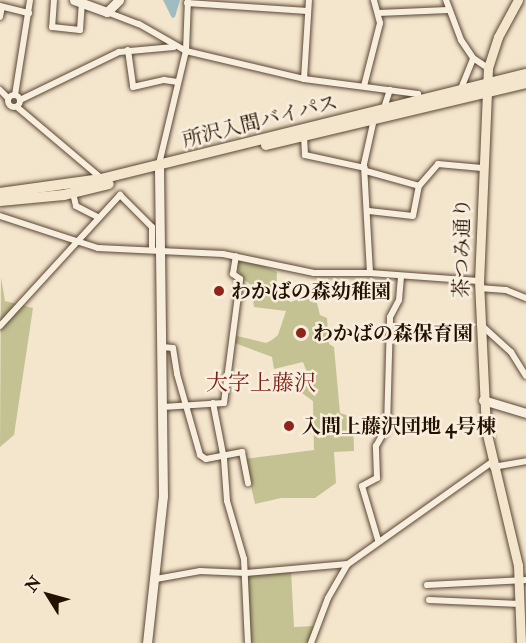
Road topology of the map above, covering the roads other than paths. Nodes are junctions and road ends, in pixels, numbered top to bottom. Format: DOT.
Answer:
graph roads {
  1 [pos="30,0"];
  2 [pos="54,0"];
  3 [pos="119,0"];
  4 [pos="309,0"];
  5 [pos="374,0"];
  6 [pos="446,0"];
  7 [pos="518,0"];
  8 [pos="78,2"];
  9 [pos="188,2"];
  10 [pos="1,6"];
  11 [pos="448,10"];
  12 [pos="308,11"];
  13 [pos="107,12"];
  14 [pos="29,13"];
  15 [pos="378,13"];
  16 [pos="0,17"];
  17 [pos="177,47"];
  18 [pos="128,50"];
  19 [pos="186,51"];
  20 [pos="473,58"];
  21 [pos="488,68"];
  22 [pos="526,74"];
  23 [pos="304,79"];
  24 [pos="178,82"];
  25 [pos="526,83"];
  26 [pos="364,86"];
  27 [pos="486,88"];
  28 [pos="0,90"];
  29 [pos="390,90"];
  30 [pos="460,91"];
  31 [pos="15,94"];
  32 [pos="8,101"];
  33 [pos="420,101"];
  34 [pos="19,104"];
  35 [pos="0,108"];
  36 [pos="384,108"];
  37 [pos="374,119"];
  38 [pos="304,136"];
  39 [pos="159,167"];
  40 [pos="482,168"];
  41 [pos="365,170"];
  42 [pos="101,179"];
  43 [pos="419,186"];
  44 [pos="0,193"];
  45 [pos="73,193"];
  46 [pos="0,201"];
  47 [pos="369,210"];
  48 [pos="0,216"];
  49 [pos="98,217"];
  50 [pos="76,242"];
  51 [pos="157,249"];
  52 [pos="236,256"];
  53 [pos="370,273"];
  54 [pos="401,276"];
  55 [pos="479,285"];
  56 [pos="526,298"];
  57 [pos="480,324"];
  58 [pos="0,326"];
  59 [pos="162,347"];
  60 [pos="526,376"];
  61 [pos="483,400"];
  62 [pos="213,403"];
  63 [pos="163,407"];
  64 [pos="186,408"];
  65 [pos="526,413"];
  66 [pos="224,455"];
  67 [pos="526,461"];
  68 [pos="493,464"];
  69 [pos="248,483"];
  70 [pos="378,540"];
  71 [pos="348,564"];
  72 [pos="246,573"];
  73 [pos="156,579"];
  74 [pos="523,580"];
  75 [pos="427,585"];
  76 [pos="429,600"];
  77 [pos="520,604"];
  78 [pos="147,643"];
  79 [pos="248,643"];
  80 [pos="311,643"];
  81 [pos="521,643"];
  1 -- 14 [label="street"];
  2 -- 8 [label="street"];
  3 -- 13 [label="street"];
  4 -- 12 [label="street"];
  5 -- 15 [label="street"];
  6 -- 11 [label="street"];
  7 -- 21 [label="main road, 茶つみ通り"];
  8 -- 13 [label="street"];
  9 -- 12 [label="street"];
  9 -- 19 [label="street"];
  10 -- 14 [label="street"];
  10 -- 16 [label="street"];
  11 -- 15 [label="street"];
  11 -- 20 [label="street"];
  12 -- 23 [label="street"];
  13 -- 17 [label="street"];
  14 -- 31 [label="street"];
  15 -- 26 [label="street"];
  17 -- 18 [label="street"];
  17 -- 19 [label="street"];
  18 -- 24 [label="street"];
  18 -- 34 [label="street"];
  19 -- 23 [label="street"];
  19 -- 24 [label="street"];
  20 -- 21 [label="street"];
  20 -- 30 [label="street"];
  21 -- 27 [label="main road, 茶つみ通り"];
  22 -- 27 [label="highway, 所沢入間バイパス"];
  23 -- 26 [label="street"];
  24 -- 39 [label="street"];
  25 -- 27 [label="highway, 所沢入間バイパス"];
  26 -- 29 [label="street"];
  27 -- 30 [label="highway, 所沢入間バイパス"];
  27 -- 37 [label="highway, 所沢入間バイパス"];
  27 -- 40 [label="main road, 茶つみ通り"];
  28 -- 32 [label="street"];
  29 -- 33 [label="street"];
  29 -- 36 [label="street"];
  30 -- 33 [label="highway, 所沢入間バイパス"];
  31 -- 32 [label="street"];
  31 -- 34 [label="street"];
  32 -- 34 [label="street"];
  32 -- 35 [label="street"];
  33 -- 36 [label="highway, 所沢入間バイパス"];
  34 -- 42 [label="street"];
  36 -- 39 [label="highway, 所沢入間バイパス"];
  37 -- 38 [label="highway, 所沢入間バイパス"];
  37 -- 41 [label="street"];
  38 -- 39 [label="highway, 所沢入間バイパス"];
  38 -- 41 [label="street"];
  39 -- 42 [label="highway, 所沢入間バイパス"];
  39 -- 45 [label="highway, 所沢入間バイパス"];
  39 -- 51 [label="street"];
  40 -- 43 [label="street"];
  40 -- 55 [label="main road, 茶つみ通り"];
  41 -- 43 [label="street"];
  41 -- 47 [label="street"];
  42 -- 44 [label="highway, 所沢入間バイパス"];
  43 -- 47 [label="street"];
  45 -- 46 [label="highway, 所沢入間バイパス"];
  45 -- 49 [label="street"];
  47 -- 53 [label="street"];
  48 -- 50 [label="street"];
  49 -- 50 [label="street"];
  49 -- 51 [label="street"];
  50 -- 51 [label="street"];
  50 -- 58 [label="street"];
  51 -- 52 [label="street"];
  51 -- 59 [label="street"];
  52 -- 53 [label="street"];
  52 -- 62 [label="street"];
  53 -- 54 [label="street"];
  54 -- 55 [label="street"];
  54 -- 70 [label="street"];
  55 -- 56 [label="street"];
  55 -- 57 [label="main road, 茶つみ通り"];
  57 -- 60 [label="street"];
  57 -- 61 [label="main road, 茶つみ通り"];
  59 -- 63 [label="street"];
  59 -- 64 [label="street"];
  61 -- 65 [label="street"];
  61 -- 68 [label="main road, 茶つみ通り"];
  62 -- 64 [label="street"];
  62 -- 66 [label="street"];
  63 -- 64 [label="street"];
  63 -- 73 [label="street"];
  64 -- 66 [label="street"];
  66 -- 69 [label="street"];
  66 -- 72 [label="street"];
  67 -- 68 [label="street"];
  68 -- 70 [label="street"];
  68 -- 74 [label="main road, 茶つみ通り"];
  70 -- 71 [label="street"];
  71 -- 72 [label="street"];
  71 -- 80 [label="street"];
  72 -- 73 [label="street"];
  72 -- 79 [label="street"];
  73 -- 78 [label="street"];
  74 -- 75 [label="street"];
  74 -- 77 [label="main road, 茶つみ通り"];
  76 -- 77 [label="street"];
  77 -- 81 [label="main road, 茶つみ通り"];
}
